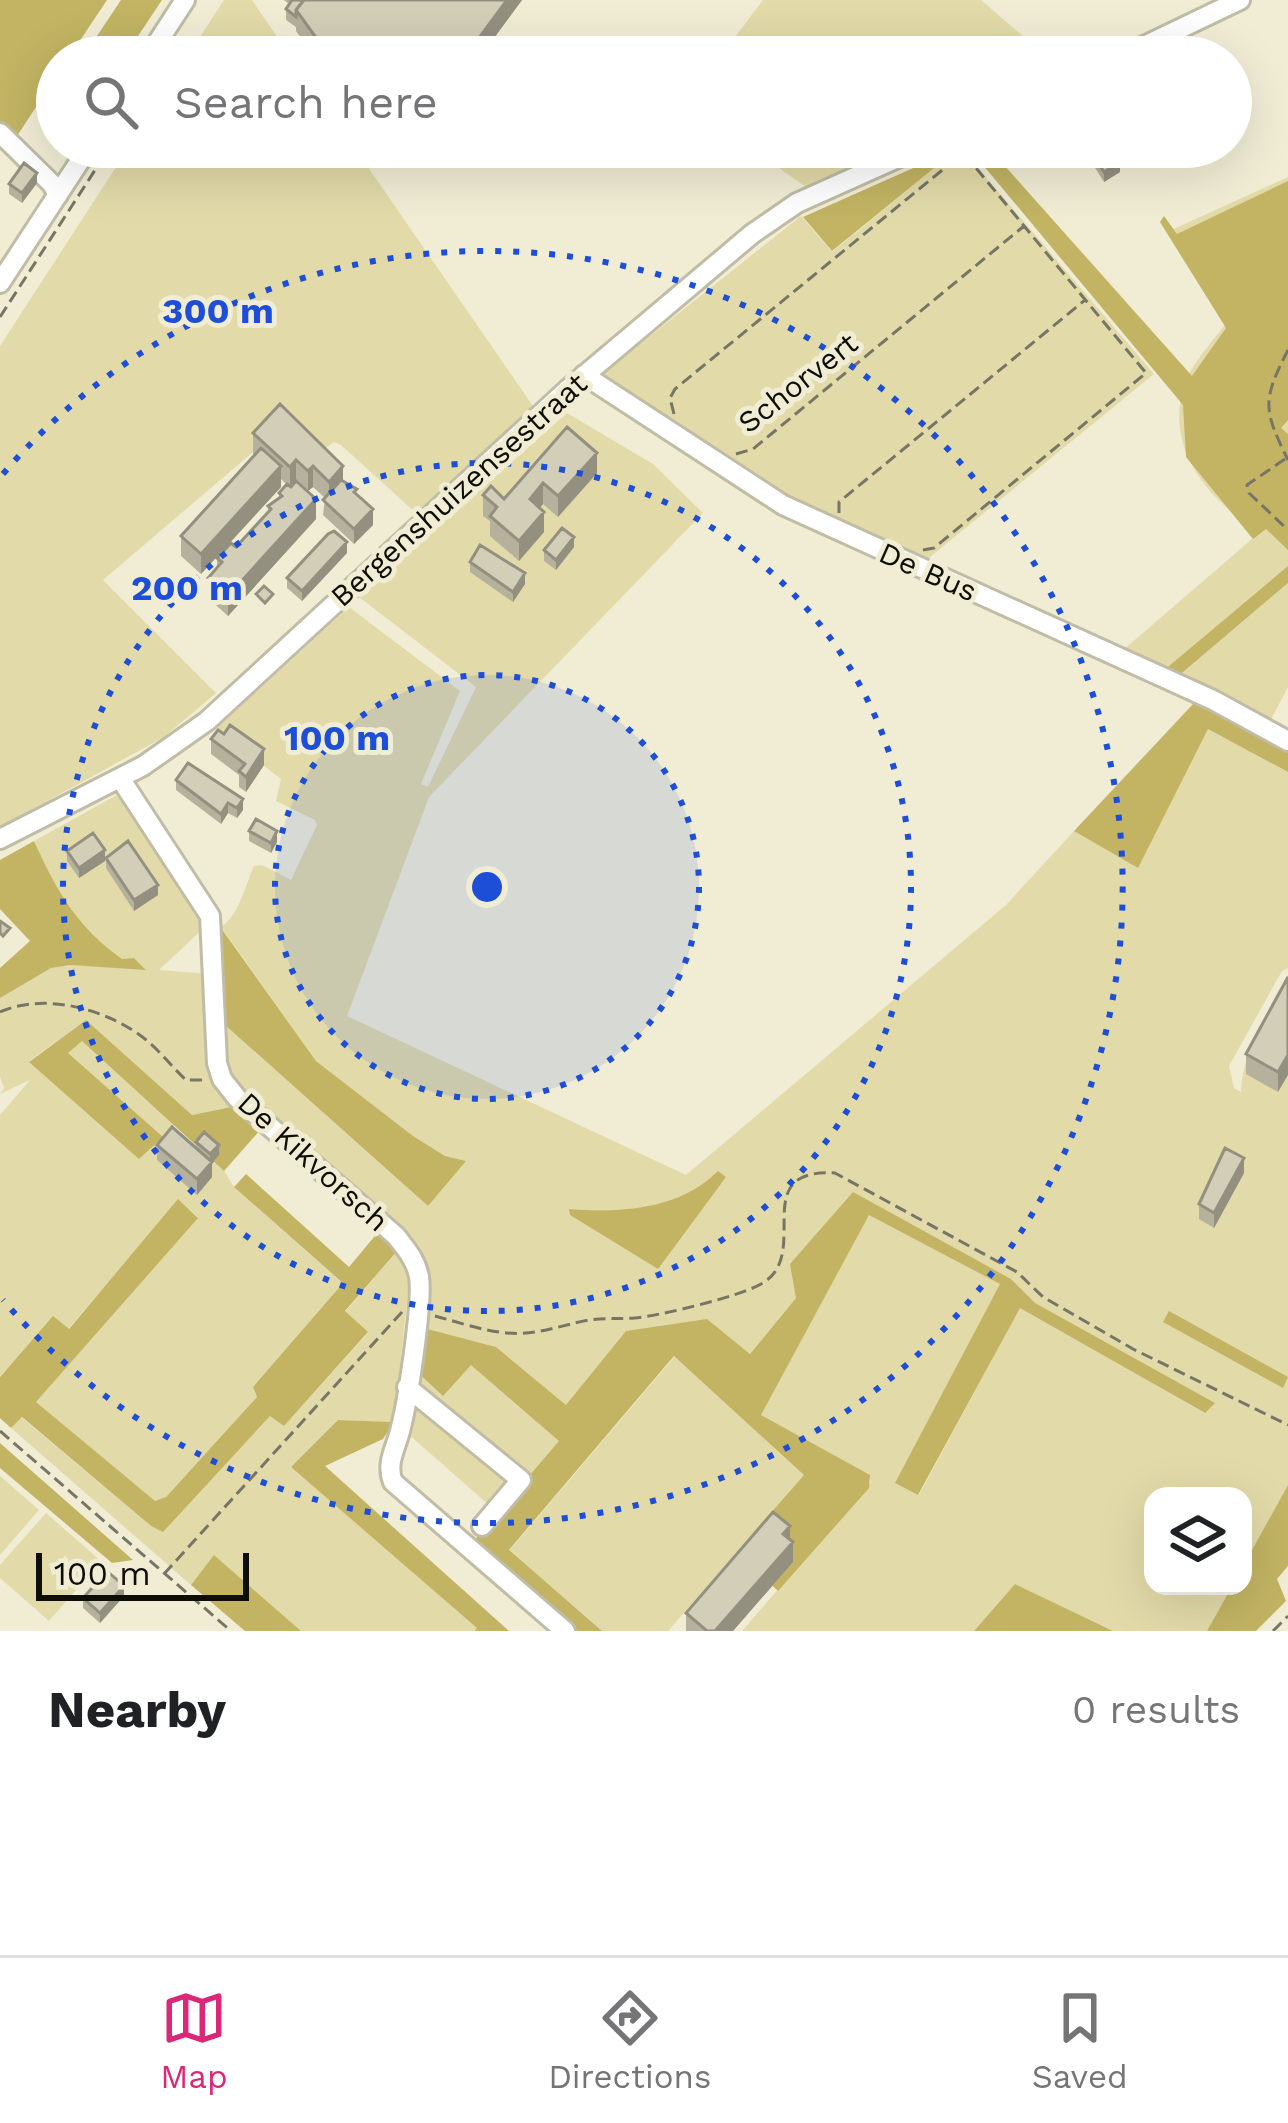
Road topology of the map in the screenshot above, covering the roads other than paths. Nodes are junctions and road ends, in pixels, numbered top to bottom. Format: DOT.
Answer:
graph roads {
  1 [pos="185,0"];
  2 [pos="1240,0"];
  3 [pos="162,36"];
  4 [pos="1165,36"];
  5 [pos="0,134"];
  6 [pos="75,168"];
  7 [pos="875,168"];
  8 [pos="58,195"];
  9 [pos="0,283"];
  10 [pos="584,375"];
  11 [pos="1288,741"];
  12 [pos="120,778"];
  13 [pos="0,839"];
  14 [pos="407,1387"];
  15 [pos="482,1526"];
  16 [pos="565,1631"];
  1 -- 3 [label="street"];
  2 -- 4 [label="street"];
  5 -- 8 [label="street"];
  6 -- 8 [label="street"];
  7 -- 10 [label="street, Bergenshuizensestraat"];
  8 -- 9 [label="street"];
  10 -- 11 [label="street, De Bus"];
  10 -- 12 [label="street, Bergenshuizensestraat"];
  12 -- 13 [label="street, Bergenshuizensestraat"];
  12 -- 14 [label="street, De Kikvorsch"];
  14 -- 15 [label="street"];
  14 -- 16 [label="street, De Kikvorsch"];
}
